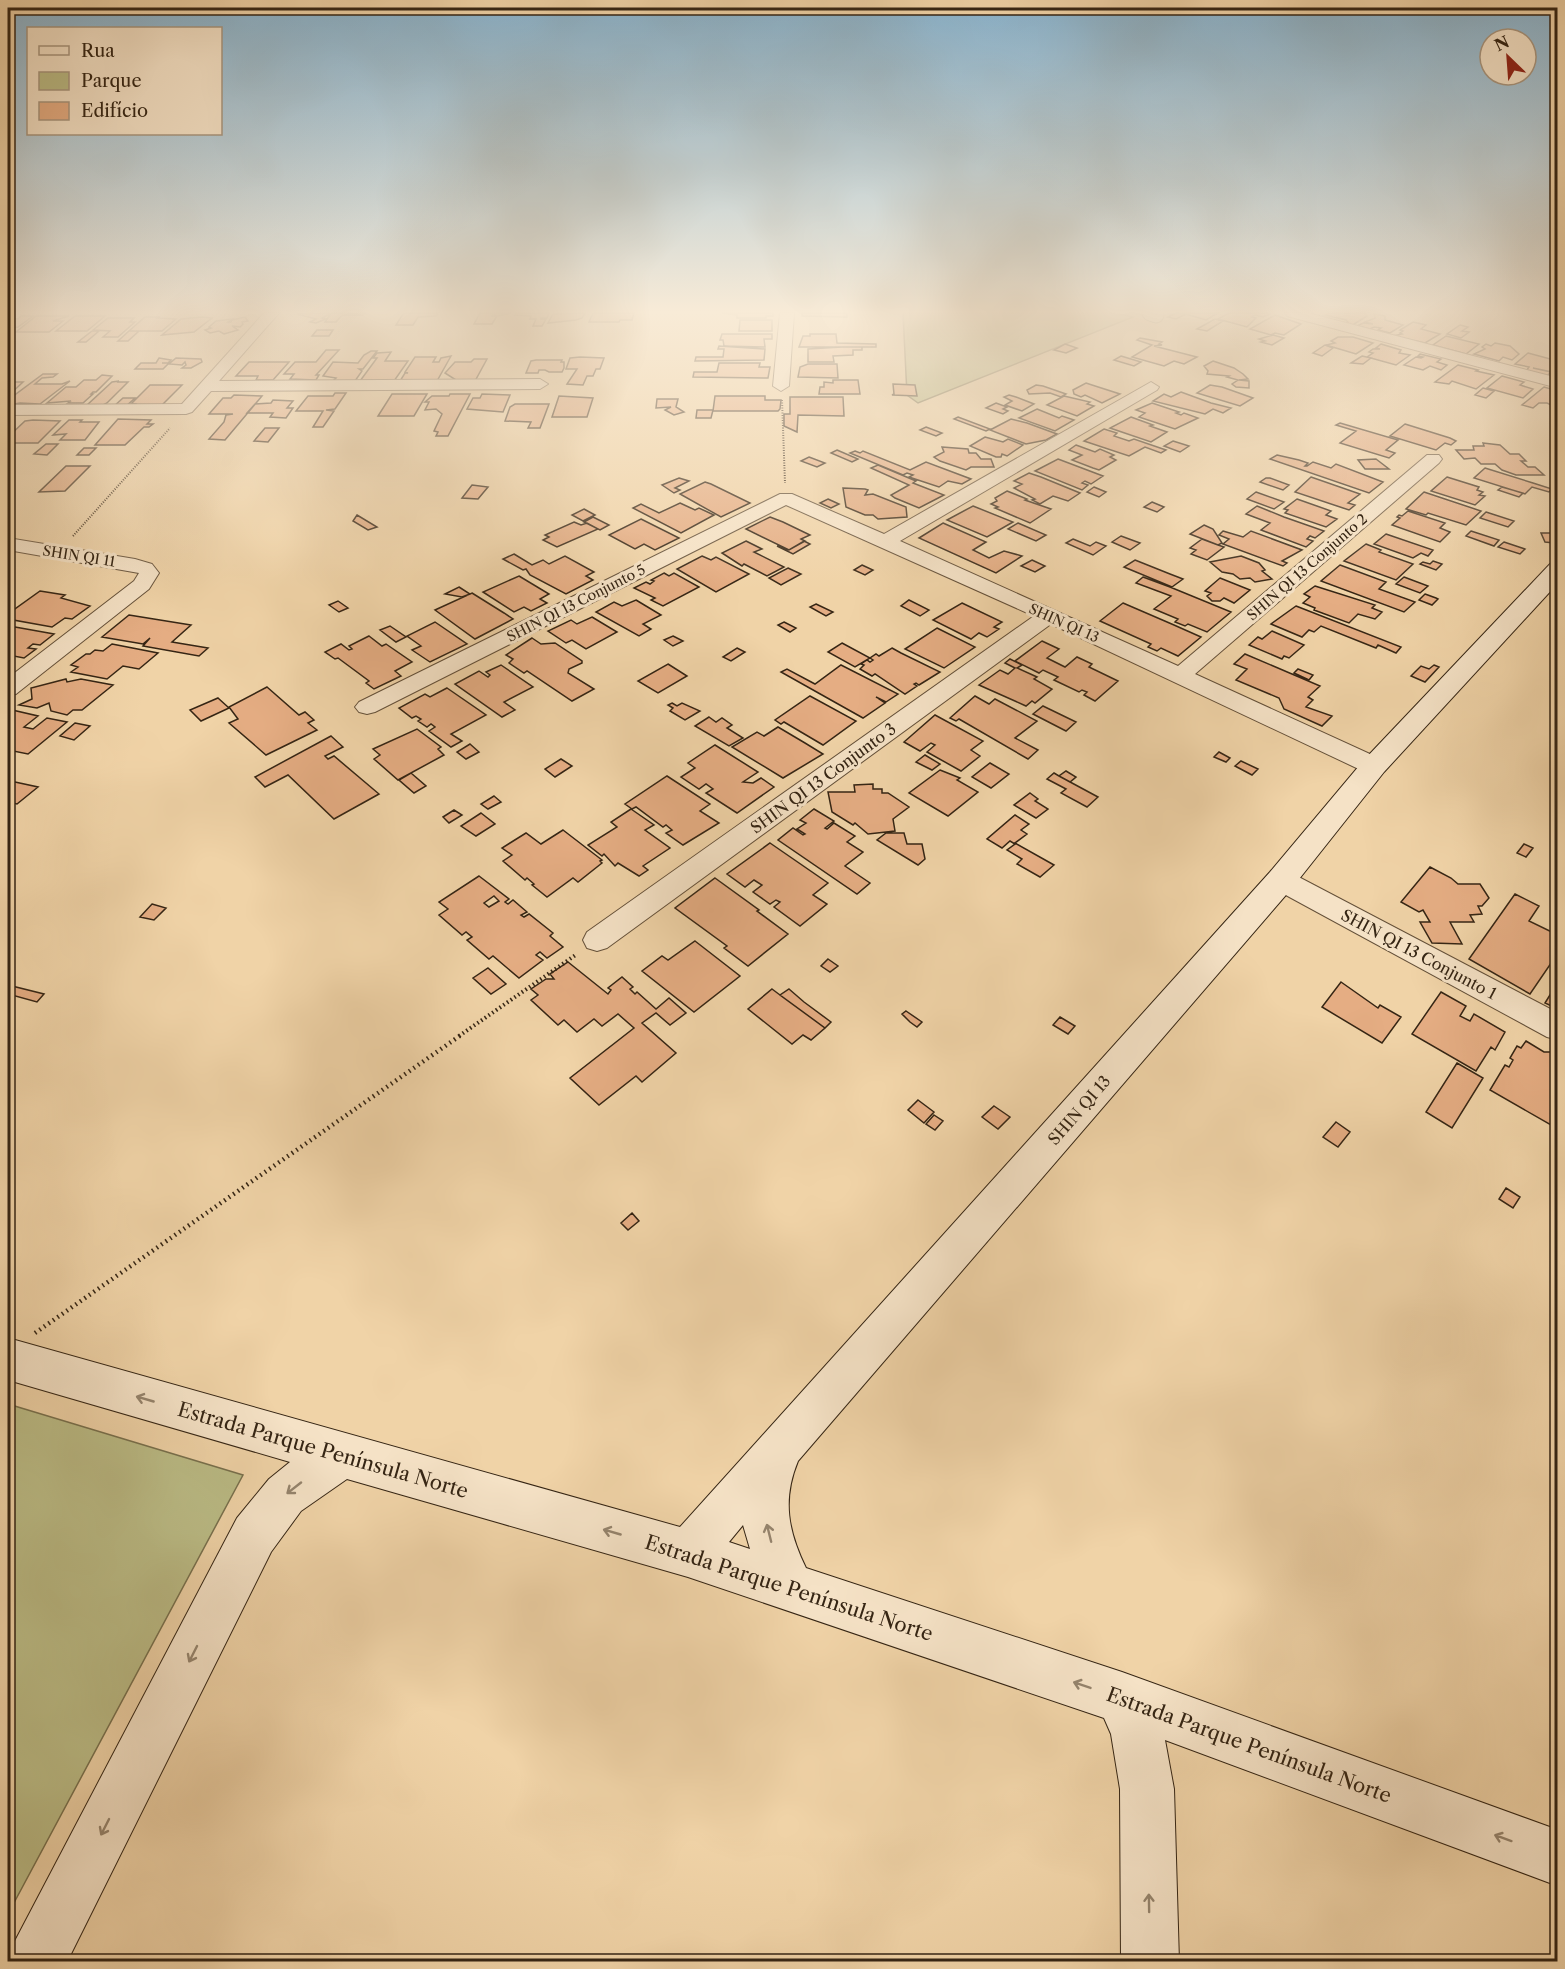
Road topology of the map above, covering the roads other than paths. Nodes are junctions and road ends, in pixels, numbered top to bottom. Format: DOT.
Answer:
graph roads {
  1 [pos="190,405"];
  2 [pos="1120,405"];
  3 [pos="8,410"];
  4 [pos="1433,459"];
  5 [pos="786,498"];
  6 [pos="886,541"];
  7 [pos="8,544"];
  8 [pos="1554,576"];
  9 [pos="1048,616"];
  10 [pos="1181,675"];
  11 [pos="8,689"];
  12 [pos="367,707"];
  13 [pos="1374,766"];
  14 [pos="1281,880"];
  15 [pos="597,940"];
  16 [pos="1557,1028"];
  17 [pos="16,1350"];
  18 [pos="779,1450"];
  19 [pos="342,1456"];
  20 [pos="688,1553"];
  21 [pos="790,1587"];
  22 [pos="1122,1698"];
  23 [pos="1557,1858"];
  24 [pos="36,1962"];
  25 [pos="1150,1962"];
  1 -- 3 [label="street"];
  2 -- 6 [label="street"];
  4 -- 10 [label="street, SHIN QI 13 Conjunto 2"];
  5 -- 6 [label="street, SHIN QI 13"];
  5 -- 12 [label="street, SHIN QI 13 Conjunto 5"];
  6 -- 9 [label="street, SHIN QI 13"];
  7 -- 11 [label="street, SHIN QI 11"];
  8 -- 13 [label="street, SHIN QI 13"];
  9 -- 10 [label="street, SHIN QI 13"];
  9 -- 15 [label="street, SHIN QI 13 Conjunto 3"];
  10 -- 13 [label="street, SHIN QI 13"];
  13 -- 14 [label="street, SHIN QI 13"];
  14 -- 16 [label="street, SHIN QI 13 Conjunto 1"];
  14 -- 18 [label="street, SHIN QI 13"];
  19 -- 17 [label="street, Estrada Parque Península Norte, one-way"];
  18 -- 20 [label="street, SHIN QI 13"];
  21 -- 18 [label="street, SHIN QI 13, one-way"];
  20 -- 19 [label="street, Estrada Parque Península Norte, one-way"];
  19 -- 24 [label="street, one-way"];
  20 -- 21 [label="street, Estrada Parque Península Norte"];
  22 -- 21 [label="street, Estrada Parque Península Norte, one-way"];
  23 -- 22 [label="street, Estrada Parque Península Norte, one-way"];
  25 -- 22 [label="street, one-way"];
}
